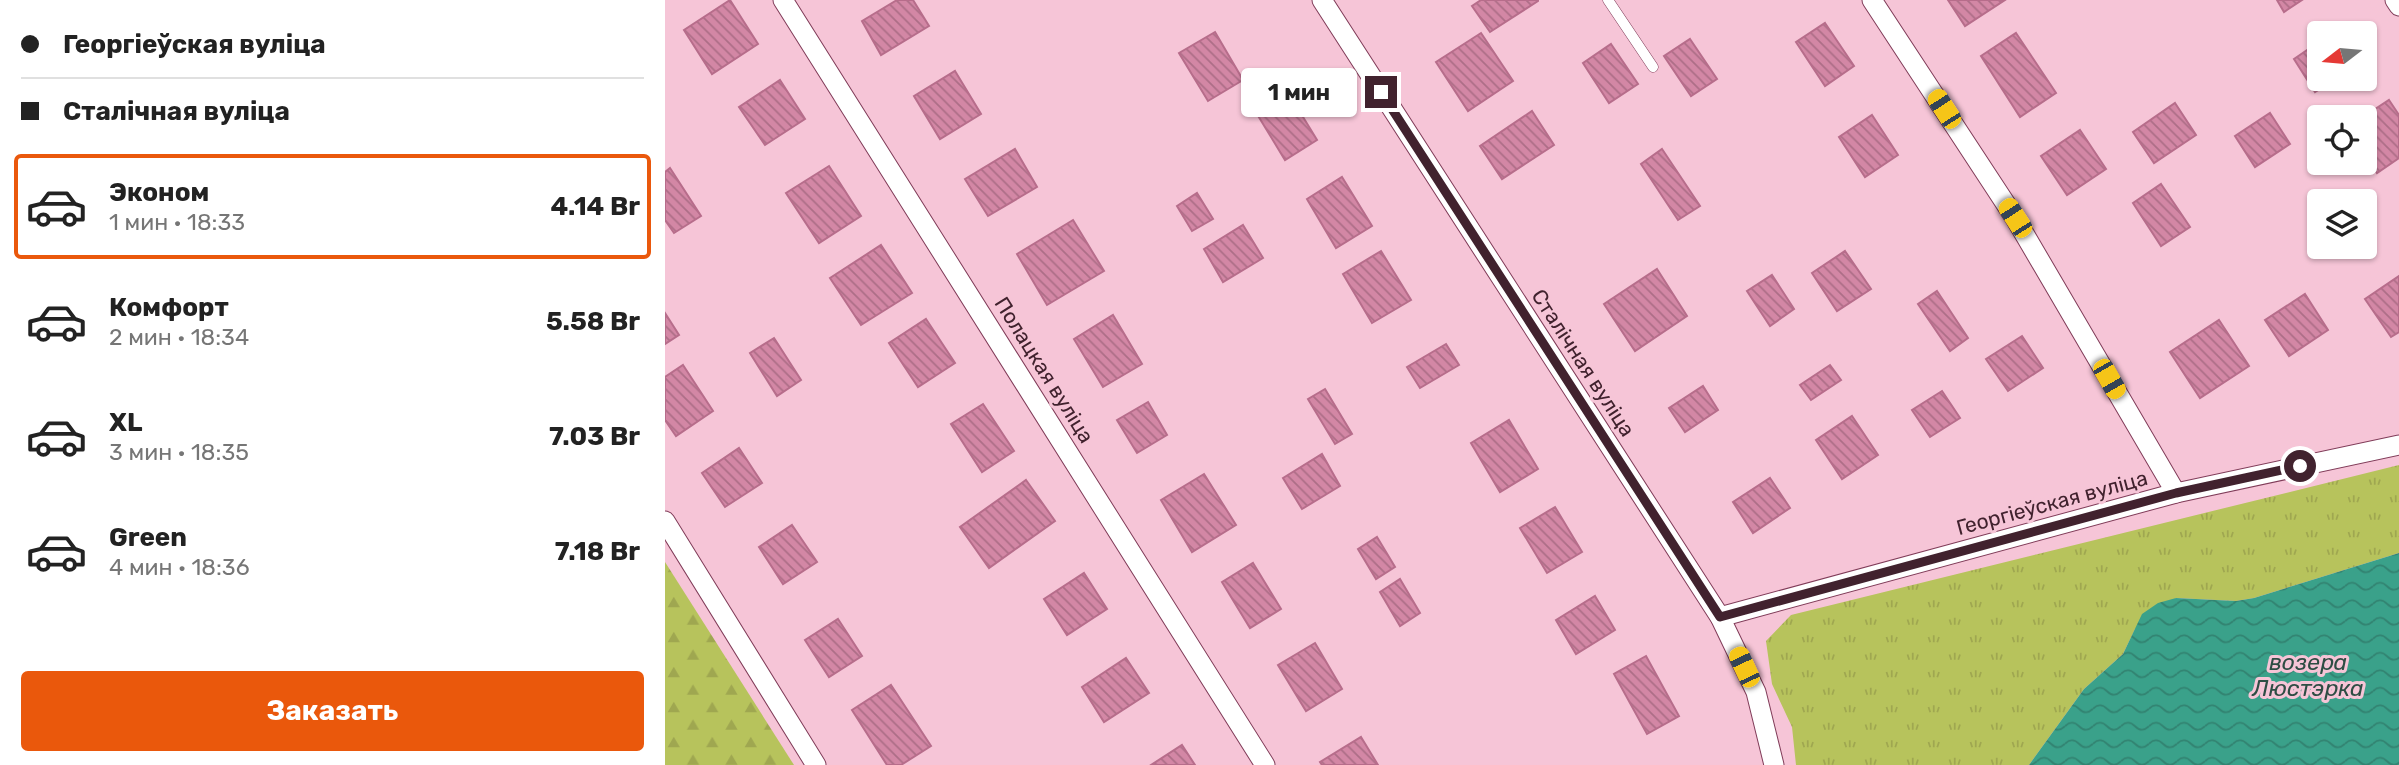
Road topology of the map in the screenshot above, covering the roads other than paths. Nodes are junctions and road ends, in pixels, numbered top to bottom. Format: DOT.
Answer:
graph roads {
  1 [pos="783,0"];
  2 [pos="1322,0"];
  3 [pos="1608,0"];
  4 [pos="1872,0"];
  5 [pos="2395,0"];
  6 [pos="2399,6"];
  7 [pos="1653,67"];
  8 [pos="2399,445"];
  9 [pos="2176,493"];
  10 [pos="665,521"];
  11 [pos="1720,617"];
  12 [pos="815,765"];
  13 [pos="1265,765"];
  14 [pos="1774,765"];
  1 -- 13 [label="street, Полацкая вуліца"];
  2 -- 11 [label="street, Сталічная вуліца"];
  3 -- 7 [label="lane"];
  4 -- 9 [label="street"];
  5 -- 6 [label="street"];
  8 -- 9 [label="street, Георгіеўская вуліца"];
  9 -- 11 [label="street, Георгіеўская вуліца"];
  10 -- 12 [label="street"];
  11 -- 14 [label="street, Сталічная вуліца"];
}
